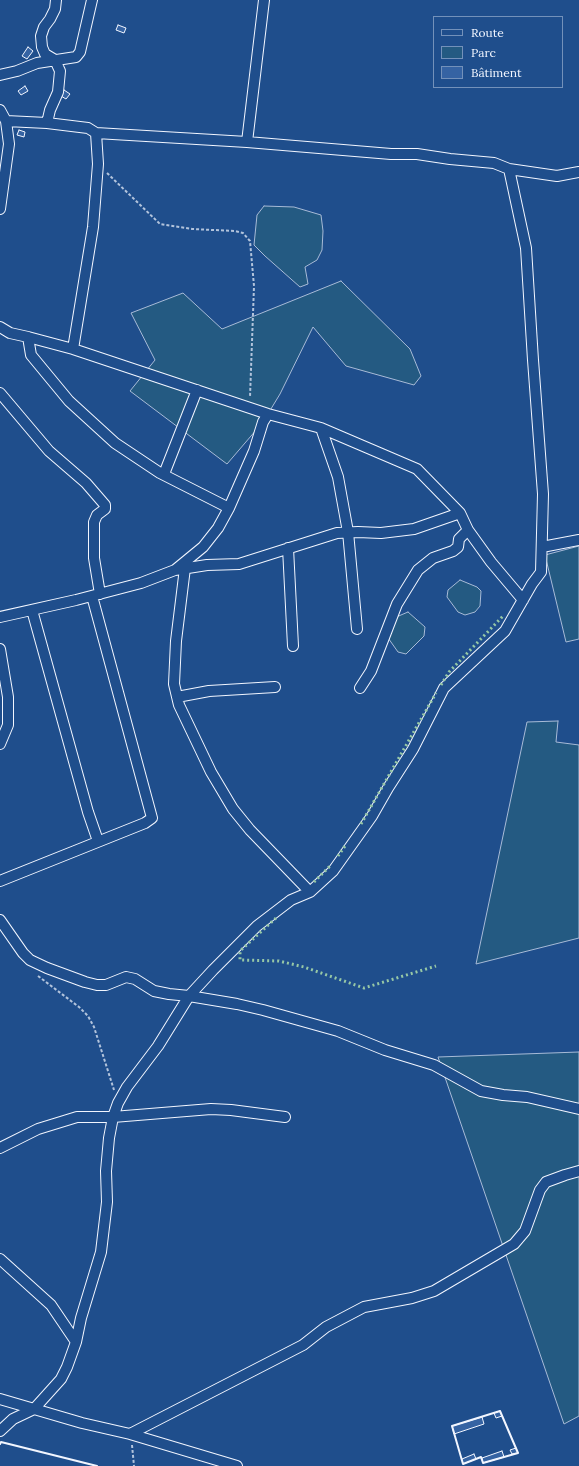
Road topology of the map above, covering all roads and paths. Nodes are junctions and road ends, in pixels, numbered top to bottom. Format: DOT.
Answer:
graph roads {
  1 [pos="56,0"];
  2 [pos="92,0"];
  3 [pos="264,0"];
  4 [pos="55,60"];
  5 [pos="0,75"];
  6 [pos="0,110"];
  7 [pos="6,121"];
  8 [pos="47,123"];
  9 [pos="96,133"];
  10 [pos="247,142"];
  11 [pos="98,164"];
  12 [pos="509,169"];
  13 [pos="579,172"];
  14 [pos="3,174"];
  15 [pos="0,209"];
  16 [pos="0,327"];
  17 [pos="28,337"];
  18 [pos="74,349"];
  19 [pos="197,390"];
  20 [pos="0,393"];
  21 [pos="250,408"];
  22 [pos="268,414"];
  23 [pos="321,428"];
  24 [pos="164,474"];
  25 [pos="229,508"];
  26 [pos="460,513"];
  27 [pos="468,530"];
  28 [pos="348,532"];
  29 [pos="579,540"];
  30 [pos="542,547"];
  31 [pos="288,548"];
  32 [pos="185,568"];
  33 [pos="175,570"];
  34 [pos="96,595"];
  35 [pos="523,600"];
  36 [pos="32,610"];
  37 [pos="0,616"];
  38 [pos="356,629"];
  39 [pos="293,646"];
  40 [pos="0,649"];
  41 [pos="275,687"];
  42 [pos="360,688"];
  43 [pos="177,697"];
  44 [pos="0,744"];
  45 [pos="98,841"];
  46 [pos="0,880"];
  47 [pos="310,892"];
  48 [pos="0,920"];
  49 [pos="30,960"];
  50 [pos="189,996"];
  51 [pos="118,1102"];
  52 [pos="579,1109"];
  53 [pos="112,1117"];
  54 [pos="285,1117"];
  55 [pos="0,1148"];
  56 [pos="579,1171"];
  57 [pos="0,1259"];
  58 [pos="76,1342"];
  59 [pos="0,1399"];
  60 [pos="34,1409"];
  61 [pos="0,1432"];
  62 [pos="130,1434"];
  63 [pos="134,1466"];
  64 [pos="237,1466"];
  1 -- 4 [label="street"];
  2 -- 4 [label="street"];
  3 -- 10 [label="street"];
  4 -- 5 [label="street"];
  4 -- 8 [label="street"];
  6 -- 7 [label="street"];
  7 -- 8 [label="street"];
  7 -- 14 [label="street"];
  8 -- 9 [label="street"];
  9 -- 10 [label="street"];
  9 -- 11 [label="street"];
  10 -- 12 [label="street"];
  11 -- 18 [label="street"];
  11 -- 21 [label="path"];
  12 -- 13 [label="street"];
  12 -- 30 [label="street"];
  14 -- 15 [label="street"];
  16 -- 17 [label="street"];
  17 -- 18 [label="street"];
  17 -- 24 [label="street"];
  18 -- 19 [label="street"];
  19 -- 21 [label="street"];
  19 -- 24 [label="street"];
  20 -- 34 [label="street"];
  21 -- 22 [label="street"];
  22 -- 23 [label="street"];
  22 -- 25 [label="street"];
  23 -- 26 [label="street"];
  23 -- 28 [label="street"];
  24 -- 25 [label="street"];
  25 -- 33 [label="street"];
  26 -- 27 [label="street"];
  26 -- 28 [label="street"];
  27 -- 35 [label="street"];
  27 -- 42 [label="street"];
  28 -- 31 [label="street"];
  28 -- 38 [label="street"];
  29 -- 30 [label="street"];
  30 -- 35 [label="street"];
  31 -- 32 [label="street"];
  31 -- 39 [label="street"];
  32 -- 33 [label="street"];
  32 -- 43 [label="street"];
  33 -- 34 [label="street"];
  34 -- 36 [label="street"];
  34 -- 45 [label="street"];
  35 -- 47 [label="street"];
  36 -- 37 [label="street"];
  36 -- 45 [label="street"];
  40 -- 44 [label="street"];
  41 -- 43 [label="street"];
  43 -- 47 [label="street"];
  45 -- 46 [label="street"];
  47 -- 50 [label="street"];
  48 -- 49 [label="street"];
  49 -- 50 [label="street"];
  49 -- 51 [label="path"];
  50 -- 51 [label="street"];
  50 -- 52 [label="street"];
  51 -- 53 [label="street"];
  53 -- 54 [label="street"];
  53 -- 55 [label="street"];
  53 -- 58 [label="street"];
  56 -- 62 [label="street"];
  57 -- 58 [label="street"];
  58 -- 60 [label="street"];
  59 -- 60 [label="street"];
  60 -- 61 [label="street"];
  60 -- 62 [label="street"];
  62 -- 63 [label="path"];
  62 -- 64 [label="street"];
}
